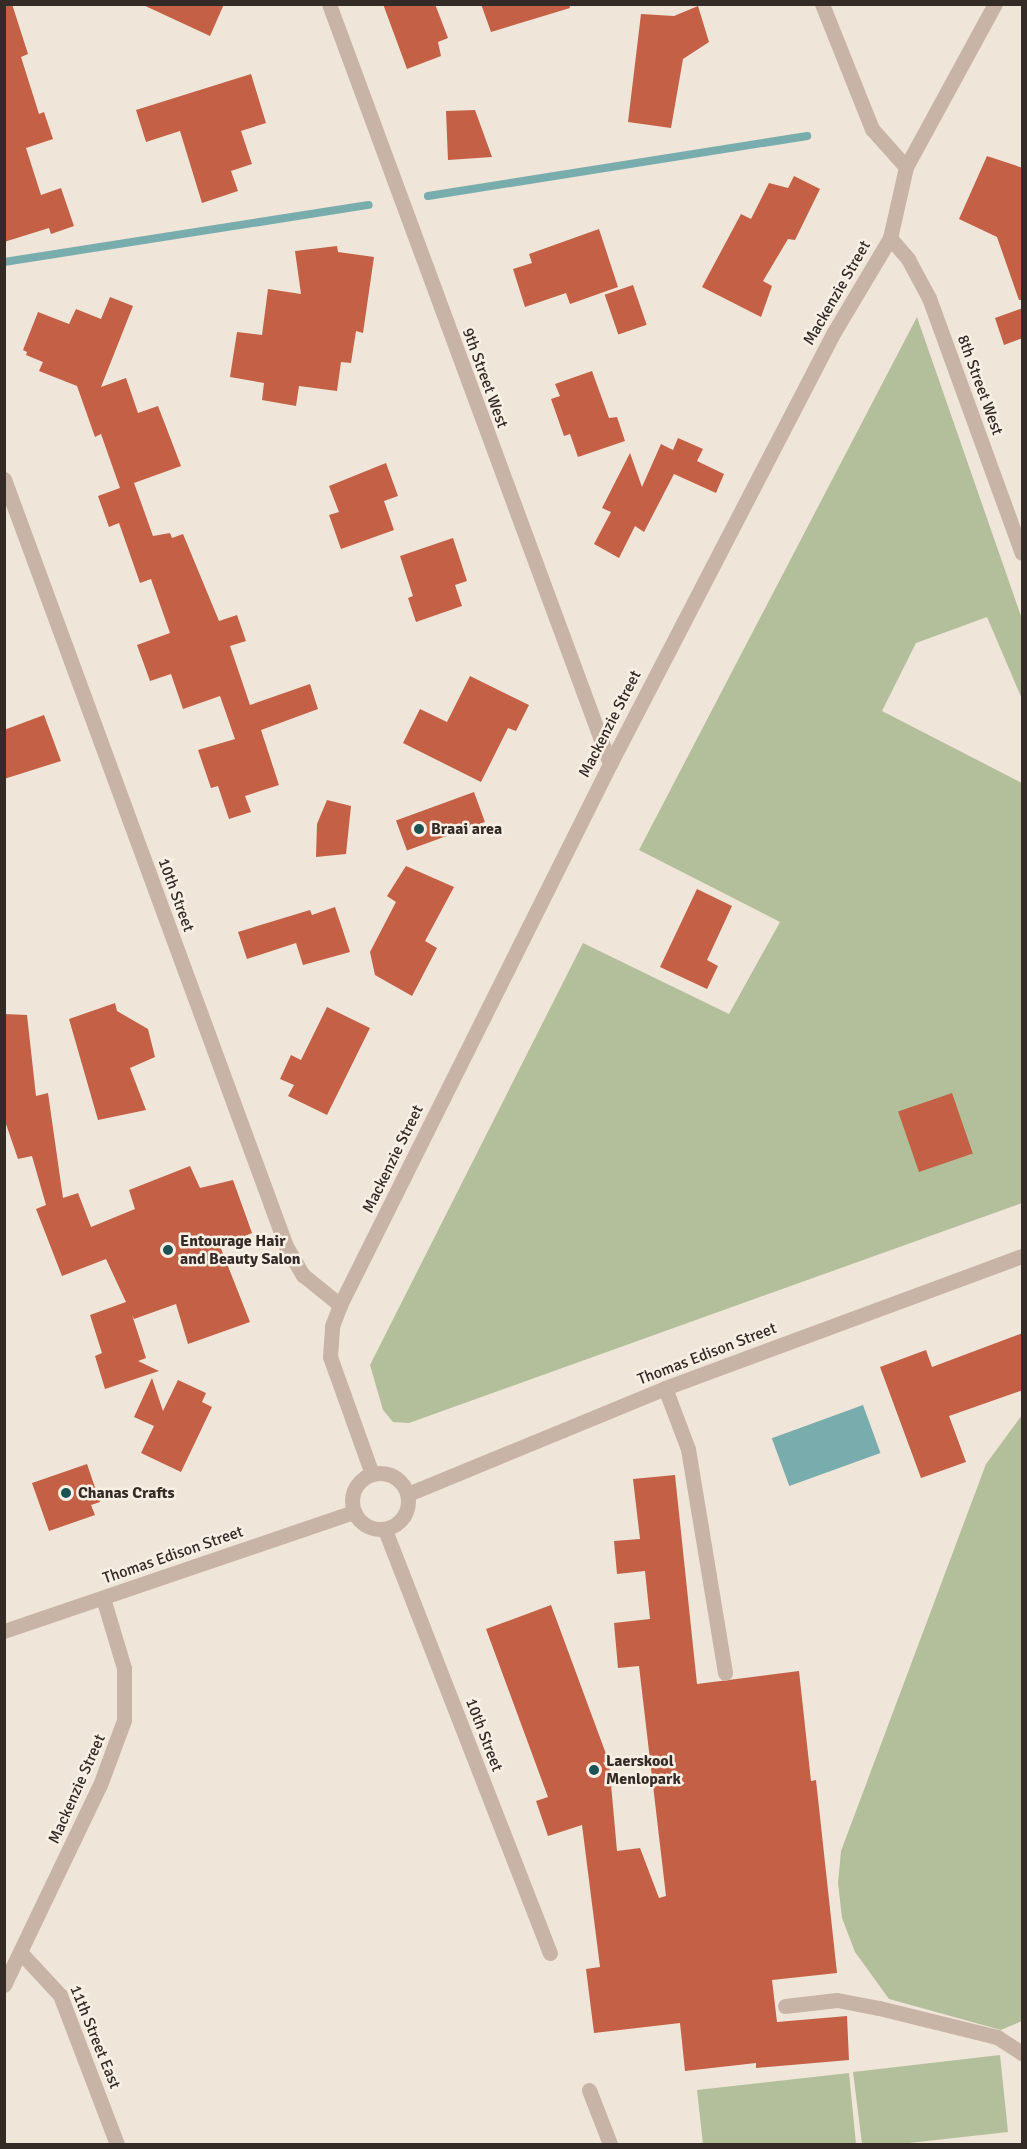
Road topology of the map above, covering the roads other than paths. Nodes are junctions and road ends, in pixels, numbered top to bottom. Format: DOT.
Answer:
graph roads {
  1 [pos="328,4"];
  2 [pos="822,4"];
  3 [pos="995,4"];
  4 [pos="906,167"];
  5 [pos="890,238"];
  6 [pos="4,479"];
  7 [pos="1023,553"];
  8 [pos="610,764"];
  9 [pos="1023,1256"];
  10 [pos="340,1305"];
  11 [pos="664,1388"];
  12 [pos="372,1474"];
  13 [pos="408,1494"];
  14 [pos="354,1512"];
  15 [pos="385,1530"];
  16 [pos="103,1598"];
  17 [pos="4,1631"];
  18 [pos="724,1673"];
  19 [pos="549,1953"];
  20 [pos="22,1954"];
  21 [pos="4,1985"];
  22 [pos="785,2006"];
  23 [pos="1023,2053"];
  24 [pos="589,2090"];
  25 [pos="117,2145"];
  26 [pos="610,2145"];
  1 -- 8 [label="street, 9th Street West"];
  2 -- 4 [label="street"];
  3 -- 4 [label="street, Mackenzie Street"];
  4 -- 5 [label="street, Mackenzie Street"];
  5 -- 7 [label="street, 8th Street West"];
  5 -- 8 [label="street, Mackenzie Street"];
  6 -- 10 [label="street, 10th Street"];
  8 -- 10 [label="street, Mackenzie Street"];
  9 -- 11 [label="street, Thomas Edison Street"];
  10 -- 12 [label="street, Mackenzie Street"];
  11 -- 13 [label="street, Thomas Edison Street"];
  11 -- 18 [label="street"];
  12 -- 13 [label="street"];
  12 -- 14 [label="street"];
  13 -- 15 [label="street"];
  14 -- 15 [label="street"];
  14 -- 16 [label="street, Thomas Edison Street"];
  15 -- 19 [label="street, 10th Street"];
  16 -- 17 [label="street, Thomas Edison Street"];
  16 -- 20 [label="street, Mackenzie Street"];
  20 -- 21 [label="street, Mackenzie Street"];
  20 -- 25 [label="street, 11th Street East"];
  22 -- 23 [label="street"];
  24 -- 26 [label="street"];
}
